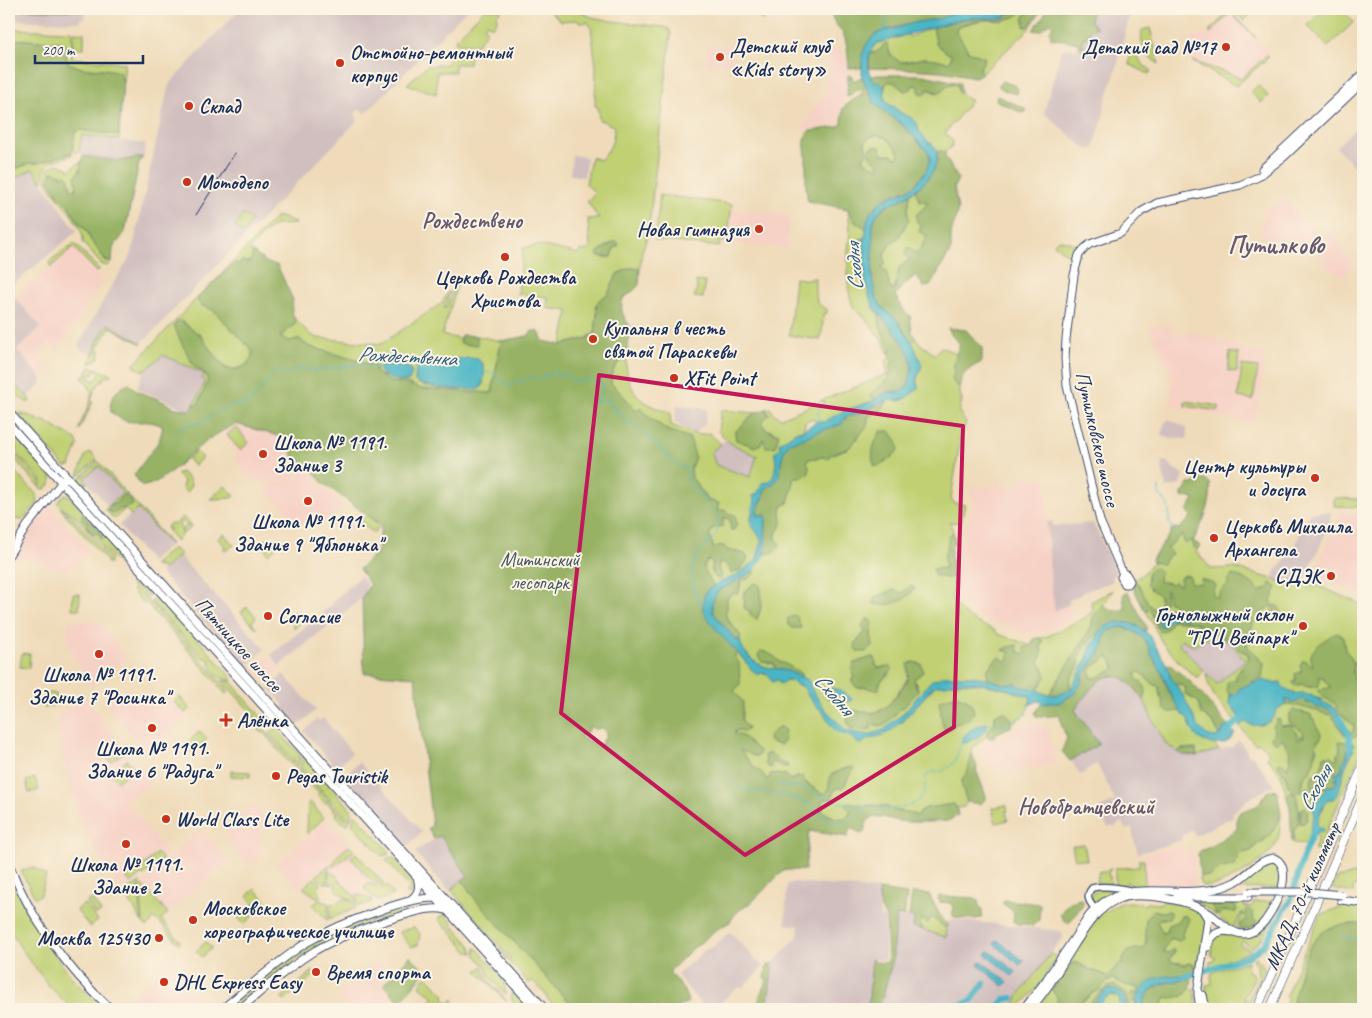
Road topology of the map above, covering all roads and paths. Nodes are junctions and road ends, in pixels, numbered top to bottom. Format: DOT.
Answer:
graph roads {
  1 [pos="1363,74"];
  2 [pos="1363,82"];
  3 [pos="1244,183"];
  4 [pos="9,412"];
  5 [pos="9,424"];
  6 [pos="66,479"];
  7 [pos="9,555"];
  8 [pos="1123,574"];
  9 [pos="1363,766"];
  10 [pos="1363,796"];
  11 [pos="9,864"];
  12 [pos="416,877"];
  13 [pos="436,888"];
  14 [pos="1136,891"];
  15 [pos="1195,892"];
  16 [pos="1248,894"];
  17 [pos="436,897"];
  18 [pos="1159,897"];
  19 [pos="1341,897"];
  20 [pos="446,899"];
  21 [pos="1363,899"];
  22 [pos="409,900"];
  23 [pos="1363,903"];
  24 [pos="1099,908"];
  25 [pos="1201,909"];
  26 [pos="446,910"];
  27 [pos="418,911"];
  28 [pos="1236,933"];
  29 [pos="1204,963"];
  30 [pos="1201,981"];
  31 [pos="1264,994"];
  32 [pos="111,1009"];
  33 [pos="222,1009"];
  34 [pos="240,1009"];
  35 [pos="536,1009"];
  36 [pos="545,1009"];
  37 [pos="1024,1009"];
  38 [pos="1030,1009"];
  39 [pos="1200,1009"];
  40 [pos="1206,1009"];
  41 [pos="1252,1009"];
  42 [pos="1257,1009"];
  43 [pos="1270,1009"];
  1 -- 3 [label="main road, Путилковское шоссе"];
  2 -- 3 [label="main road, Путилковское шоссе"];
  3 -- 8 [label="main road, Путилковское шоссе"];
  4 -- 6 [label="main road, Пятницкое шоссе"];
  5 -- 6 [label="main road, Пятницкое шоссе"];
  6 -- 7 [label="main road"];
  6 -- 12 [label="main road, Пятницкое шоссе"];
  6 -- 13 [label="main road, Пятницкое шоссе"];
  9 -- 31 [label="highway, МКАД, 70-й километр"];
  10 -- 43 [label="highway, МКАД, 70-й километр"];
  11 -- 32 [label="main road"];
  12 -- 17 [label="main road, Пятницкое шоссе"];
  12 -- 22 [label="main road"];
  13 -- 17 [label="main road"];
  13 -- 20 [label="main road, Пятницкое шоссе"];
  14 -- 15 [label="main road"];
  14 -- 24 [label="main road"];
  14 -- 24 [label="street"];
  15 -- 16 [label="main road"];
  15 -- 28 [label="main road"];
  16 -- 18 [label="main road"];
  16 -- 19 [label="main road, bridge"];
  17 -- 20 [label="main road"];
  17 -- 22 [label="main road"];
  17 -- 26 [label="main road, Пятницкое шоссе"];
  17 -- 27 [label="main road"];
  18 -- 24 [label="main road"];
  18 -- 25 [label="main road"];
  19 -- 21 [label="main road"];
  19 -- 23 [label="main road"];
  20 -- 36 [label="main road, Пятницкое шоссе"];
  22 -- 33 [label="main road"];
  24 -- 37 [label="main road"];
  24 -- 38 [label="main road"];
  25 -- 28 [label="main road"];
  25 -- 29 [label="main road"];
  26 -- 27 [label="main road"];
  26 -- 35 [label="main road, Пятницкое шоссе"];
  27 -- 34 [label="main road"];
  28 -- 29 [label="main road"];
  29 -- 30 [label="main road"];
  30 -- 39 [label="main road"];
  30 -- 40 [label="main road"];
  31 -- 41 [label="main road"];
  31 -- 42 [label="highway, МКАД, 70-й километр"];
}
